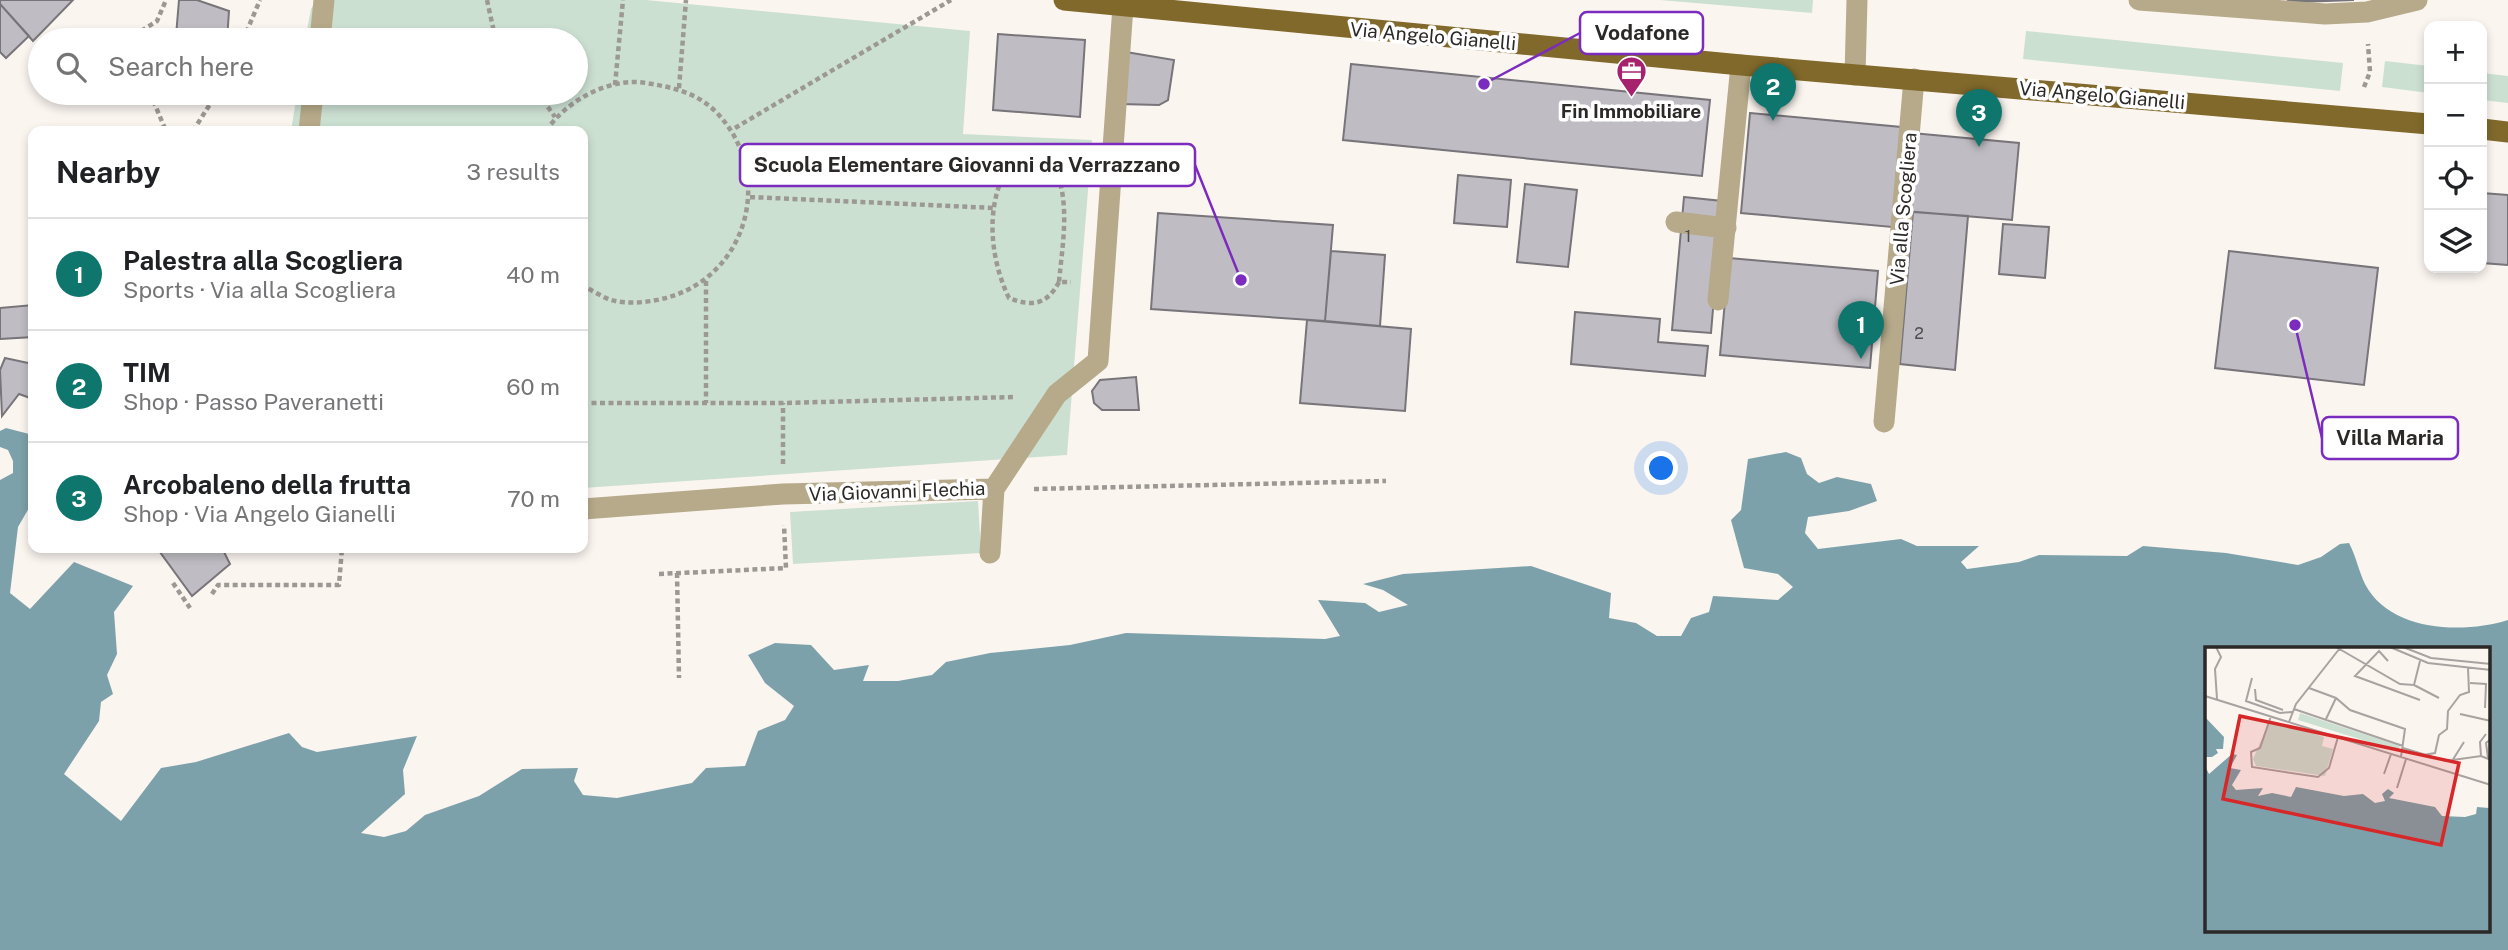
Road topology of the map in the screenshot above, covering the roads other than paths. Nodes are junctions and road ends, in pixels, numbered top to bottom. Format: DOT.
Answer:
graph roads {
  1 [pos="324,0"];
  2 [pos="1064,0"];
  3 [pos="1857,0"];
  4 [pos="2139,0"];
  5 [pos="2417,0"];
  6 [pos="1123,6"];
  7 [pos="321,28"];
  8 [pos="1741,65"];
  9 [pos="1856,75"];
  10 [pos="1914,79"];
  11 [pos="312,105"];
  12 [pos="2424,123"];
  13 [pos="310,126"];
  14 [pos="2487,130"];
  15 [pos="2508,132"];
  16 [pos="1676,222"];
  17 [pos="1726,228"];
  18 [pos="1718,300"];
  19 [pos="1884,422"];
  20 [pos="994,489"];
  21 [pos="588,509"];
  22 [pos="990,554"];
  1 -- 7 [label="street"];
  2 -- 6 [label="main road, Via Angelo Gianelli"];
  3 -- 9 [label="street"];
  4 -- 5 [label="street"];
  6 -- 8 [label="main road, Via Angelo Gianelli"];
  6 -- 20 [label="street, Via Giovanni Flechia"];
  8 -- 9 [label="main road, Via Angelo Gianelli"];
  8 -- 17 [label="street"];
  9 -- 10 [label="main road, Via Angelo Gianelli"];
  10 -- 12 [label="main road, Via Angelo Gianelli"];
  10 -- 19 [label="street, Via alla Scogliera"];
  11 -- 13 [label="street"];
  14 -- 15 [label="main road"];
  16 -- 17 [label="street"];
  17 -- 18 [label="street"];
  20 -- 21 [label="street, Via Giovanni Flechia"];
  20 -- 22 [label="street"];
}
